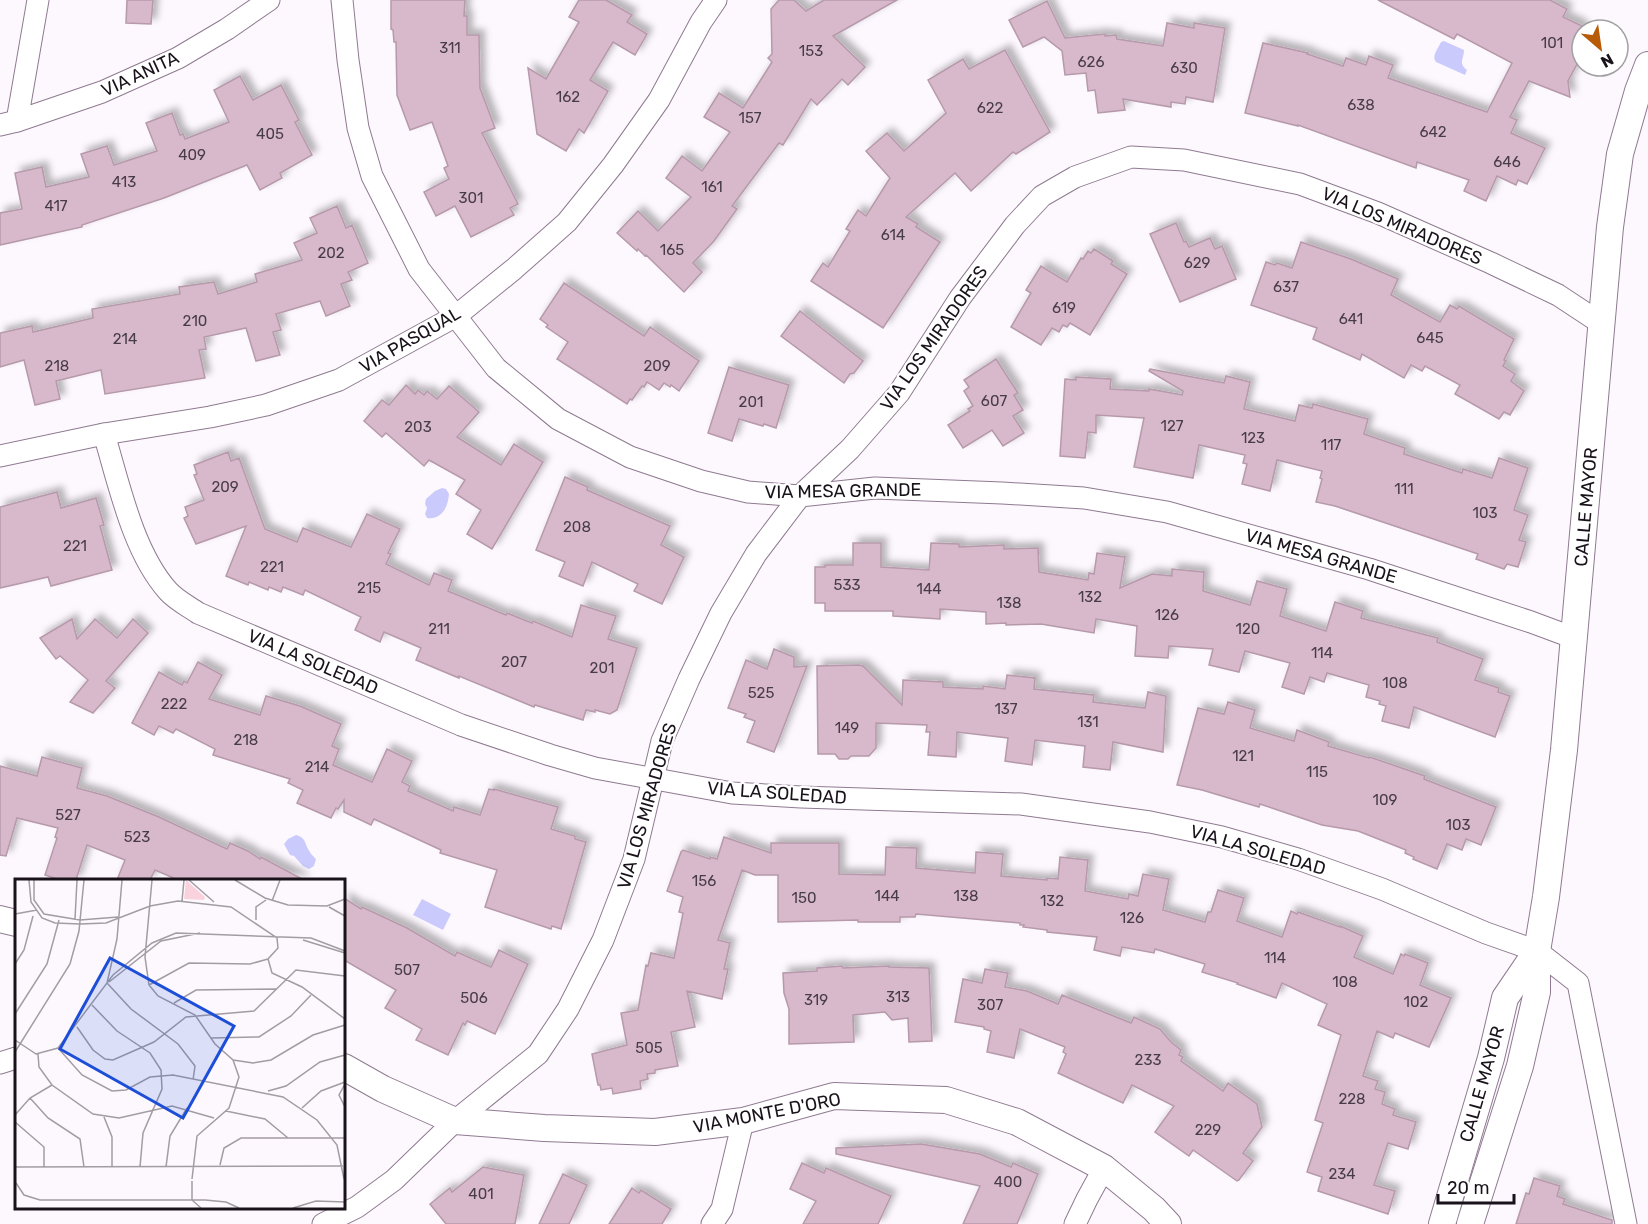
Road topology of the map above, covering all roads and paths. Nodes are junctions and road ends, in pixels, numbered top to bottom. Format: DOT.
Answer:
graph roads {
  1 [pos="38,0"];
  2 [pos="269,0"];
  3 [pos="342,0"];
  4 [pos="716,0"];
  5 [pos="1648,65"];
  6 [pos="9,123"];
  7 [pos="456,316"];
  8 [pos="1602,324"];
  9 [pos="104,435"];
  10 [pos="0,456"];
  11 [pos="800,495"];
  12 [pos="1574,638"];
  13 [pos="652,778"];
  14 [pos="0,919"];
  15 [pos="15,923"];
  16 [pos="1537,951"];
  17 [pos="15,1058"];
  18 [pos="0,1063"];
  19 [pos="345,1068"];
  20 [pos="455,1121"];
  21 [pos="743,1121"];
  22 [pos="1104,1168"];
  23 [pos="323,1224"];
  24 [pos="712,1224"];
  25 [pos="1075,1224"];
  26 [pos="1168,1224"];
  27 [pos="1442,1224"];
  28 [pos="1470,1224"];
  29 [pos="1626,1224"];
  1 -- 6 [label="street"];
  2 -- 6 [label="street, VIA ANITA"];
  3 -- 7 [label="street, VIA MESA GRANDE"];
  4 -- 7 [label="street, VIA PASQUAL"];
  5 -- 8 [label="street, CALLE MAYOR"];
  7 -- 9 [label="street, VIA PASQUAL"];
  7 -- 11 [label="street, VIA MESA GRANDE"];
  8 -- 11 [label="street, VIA LOS MIRADORES"];
  8 -- 12 [label="street, CALLE MAYOR"];
  9 -- 10 [label="street, VIA PASQUAL"];
  9 -- 13 [label="street, VIA LA SOLEDAD"];
  11 -- 12 [label="street, VIA MESA GRANDE"];
  11 -- 13 [label="street, VIA LOS MIRADORES"];
  12 -- 16 [label="street, CALLE MAYOR"];
  13 -- 16 [label="street, VIA LA SOLEDAD"];
  13 -- 20 [label="street, VIA LOS MIRADORES"];
  14 -- 15 [label="street"];
  16 -- 27 [label="street, CALLE MAYOR"];
  16 -- 28 [label="street, CALLE MAYOR"];
  16 -- 29 [label="street, VIA LA SOLEDAD"];
  17 -- 18 [label="street"];
  19 -- 20 [label="street, VIA MONTE D'ORO"];
  20 -- 21 [label="street, VIA MONTE D'ORO"];
  20 -- 23 [label="street, VIA LOS MIRADORES"];
  21 -- 22 [label="street, VIA MONTE D'ORO"];
  21 -- 24 [label="street"];
  22 -- 25 [label="street"];
  22 -- 26 [label="street, VIA MONTE D'ORO"];
}
